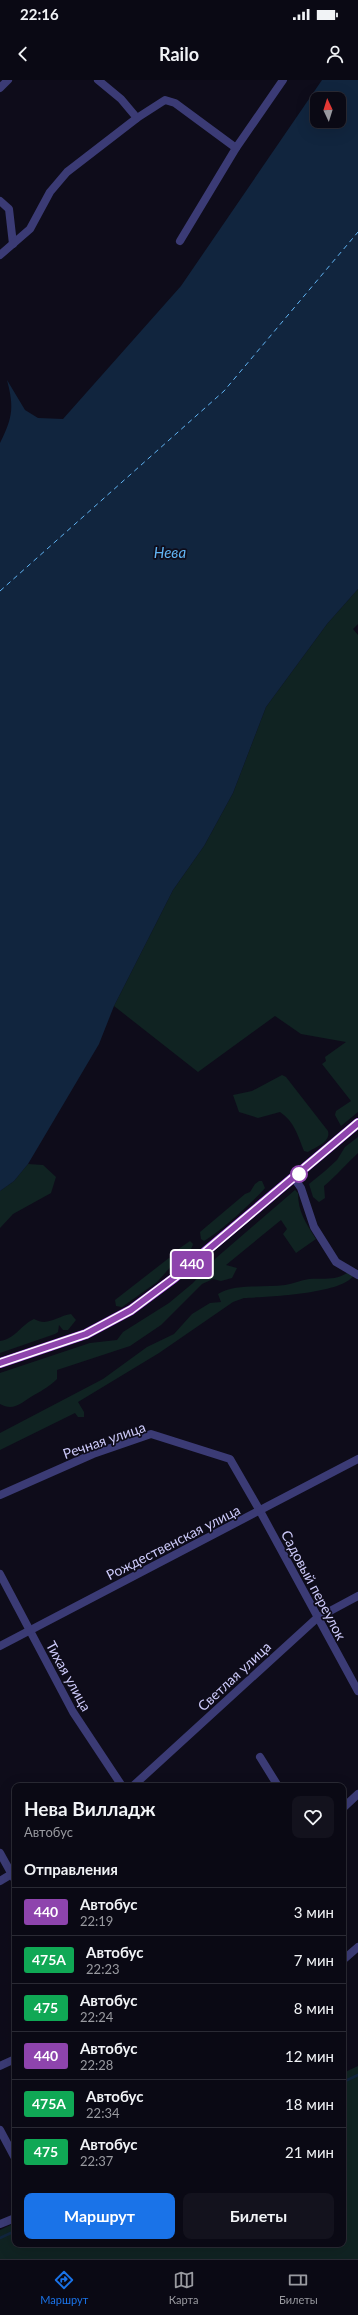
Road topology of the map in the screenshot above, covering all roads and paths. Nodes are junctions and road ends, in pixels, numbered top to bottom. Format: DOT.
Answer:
graph roads {
  1 [pos="8,80"];
  2 [pos="98,80"];
  3 [pos="283,80"];
  4 [pos="0,88"];
  5 [pos="137,118"];
  6 [pos="236,148"];
  7 [pos="0,201"];
  8 [pos="180,241"];
  9 [pos="13,244"];
  10 [pos="0,255"];
  11 [pos="358,1124"];
  12 [pos="294,1178"];
  13 [pos="358,1275"];
  14 [pos="0,1362"];
  15 [pos="358,1459"];
  16 [pos="0,1495"];
  17 [pos="260,1511"];
  18 [pos="0,1574"];
  19 [pos="358,1596"];
  20 [pos="317,1618"];
  21 [pos="30,1631"];
  22 [pos="0,1646"];
  23 [pos="358,1692"];
  24 [pos="260,1757"];
  25 [pos="120,1783"];
  26 [pos="136,1783"];
  27 [pos="276,1783"];
  28 [pos="358,1794"];
  29 [pos="346,1805"];
  30 [pos="0,1853"];
  31 [pos="12,1873"];
  32 [pos="12,1877"];
  33 [pos="0,1881"];
  34 [pos="358,1947"];
  35 [pos="346,1957"];
  36 [pos="12,2060"];
  37 [pos="0,2066"];
  38 [pos="0,2130"];
  39 [pos="12,2152"];
  40 [pos="12,2219"];
  41 [pos="0,2224"];
  1 -- 4 [label="street"];
  2 -- 5 [label="street"];
  3 -- 6 [label="street"];
  5 -- 6 [label="street"];
  5 -- 9 [label="street"];
  6 -- 8 [label="street"];
  7 -- 9 [label="street"];
  9 -- 10 [label="street"];
  11 -- 12 [label="main road"];
  12 -- 13 [label="street"];
  12 -- 14 [label="main road"];
  15 -- 17 [label="street, Рождественская улица"];
  16 -- 17 [label="street, Речная улица"];
  17 -- 20 [label="street, Садовый переулок"];
  17 -- 21 [label="street, Рождественская улица"];
  18 -- 21 [label="street, Тихая улица"];
  19 -- 20 [label="street, Светлая улица"];
  20 -- 23 [label="street, Садовый переулок"];
  20 -- 26 [label="street, Светлая улица"];
  21 -- 22 [label="street, Рождественская улица"];
  21 -- 25 [label="street, Тихая улица"];
  24 -- 27 [label="street"];
  28 -- 29 [label="street"];
  30 -- 31 [label="street"];
  32 -- 33 [label="street"];
  34 -- 35 [label="street"];
  36 -- 37 [label="street"];
  38 -- 39 [label="street"];
  40 -- 41 [label="street"];
}
